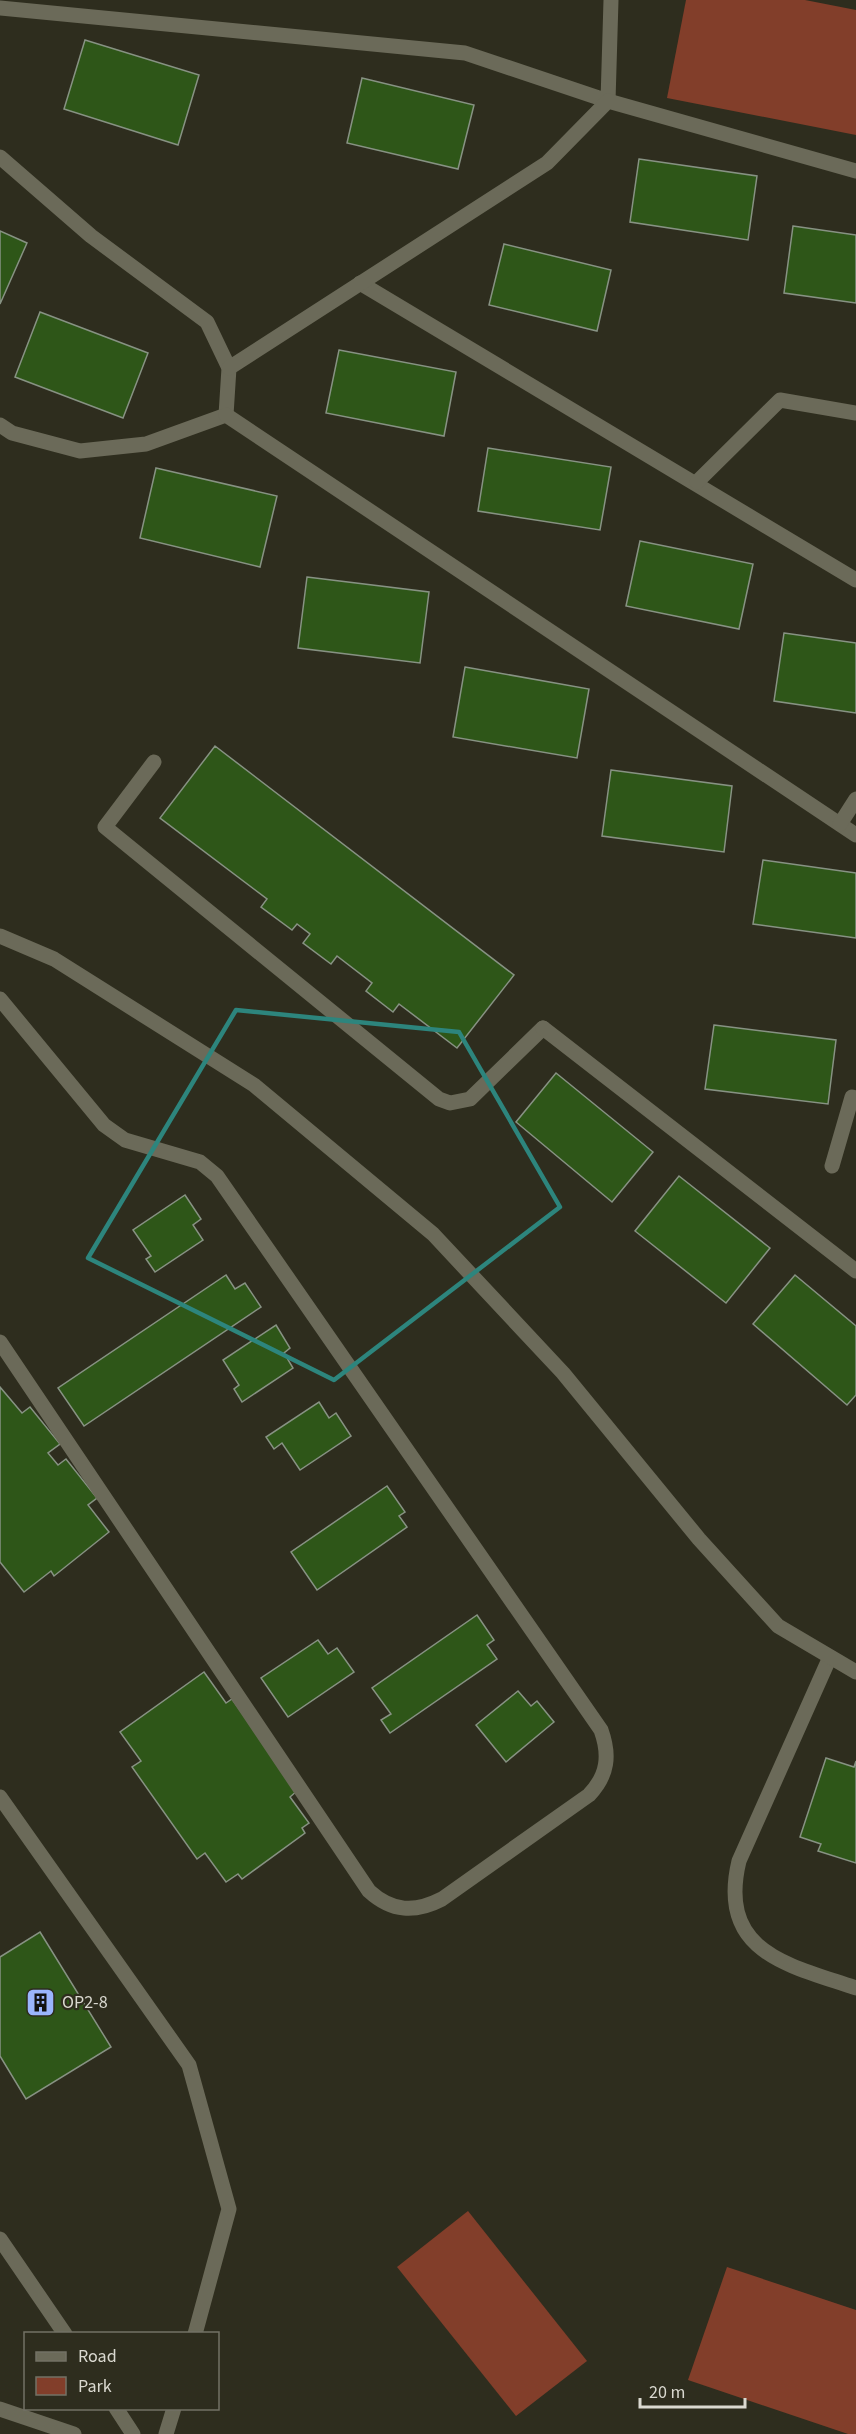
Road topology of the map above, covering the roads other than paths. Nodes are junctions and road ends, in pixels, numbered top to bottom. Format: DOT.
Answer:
graph roads {
  1 [pos="610,0"];
  2 [pos="0,8"];
  3 [pos="608,101"];
  4 [pos="0,157"];
  5 [pos="856,171"];
  6 [pos="360,283"];
  7 [pos="229,368"];
  8 [pos="856,413"];
  9 [pos="226,415"];
  10 [pos="0,424"];
  11 [pos="697,482"];
  12 [pos="856,580"];
  13 [pos="154,762"];
  14 [pos="856,799"];
  15 [pos="840,824"];
  16 [pos="856,835"];
  17 [pos="0,936"];
  18 [pos="0,999"];
  19 [pos="856,1098"];
  20 [pos="832,1166"];
  21 [pos="856,1271"];
  22 [pos="0,1342"];
  23 [pos="830,1657"];
  24 [pos="856,1672"];
  25 [pos="0,1797"];
  26 [pos="856,1988"];
  27 [pos="0,2239"];
  28 [pos="63,2332"];
  29 [pos="196,2332"];
  30 [pos="0,2409"];
  31 [pos="117,2410"];
  32 [pos="174,2410"];
  33 [pos="74,2434"];
  34 [pos="133,2434"];
  35 [pos="166,2434"];
  1 -- 3 [label="street"];
  2 -- 3 [label="street"];
  3 -- 5 [label="street"];
  3 -- 6 [label="street"];
  4 -- 7 [label="street"];
  6 -- 7 [label="street"];
  6 -- 11 [label="street"];
  7 -- 9 [label="street"];
  8 -- 11 [label="street"];
  9 -- 10 [label="street"];
  9 -- 15 [label="street"];
  11 -- 12 [label="street"];
  13 -- 21 [label="street"];
  14 -- 15 [label="street"];
  15 -- 16 [label="street"];
  17 -- 23 [label="street"];
  18 -- 22 [label="street"];
  19 -- 20 [label="street"];
  23 -- 24 [label="street"];
  23 -- 26 [label="street"];
  25 -- 29 [label="street"];
  27 -- 28 [label="street"];
  30 -- 33 [label="street"];
  31 -- 34 [label="street"];
  32 -- 35 [label="street"];
}
